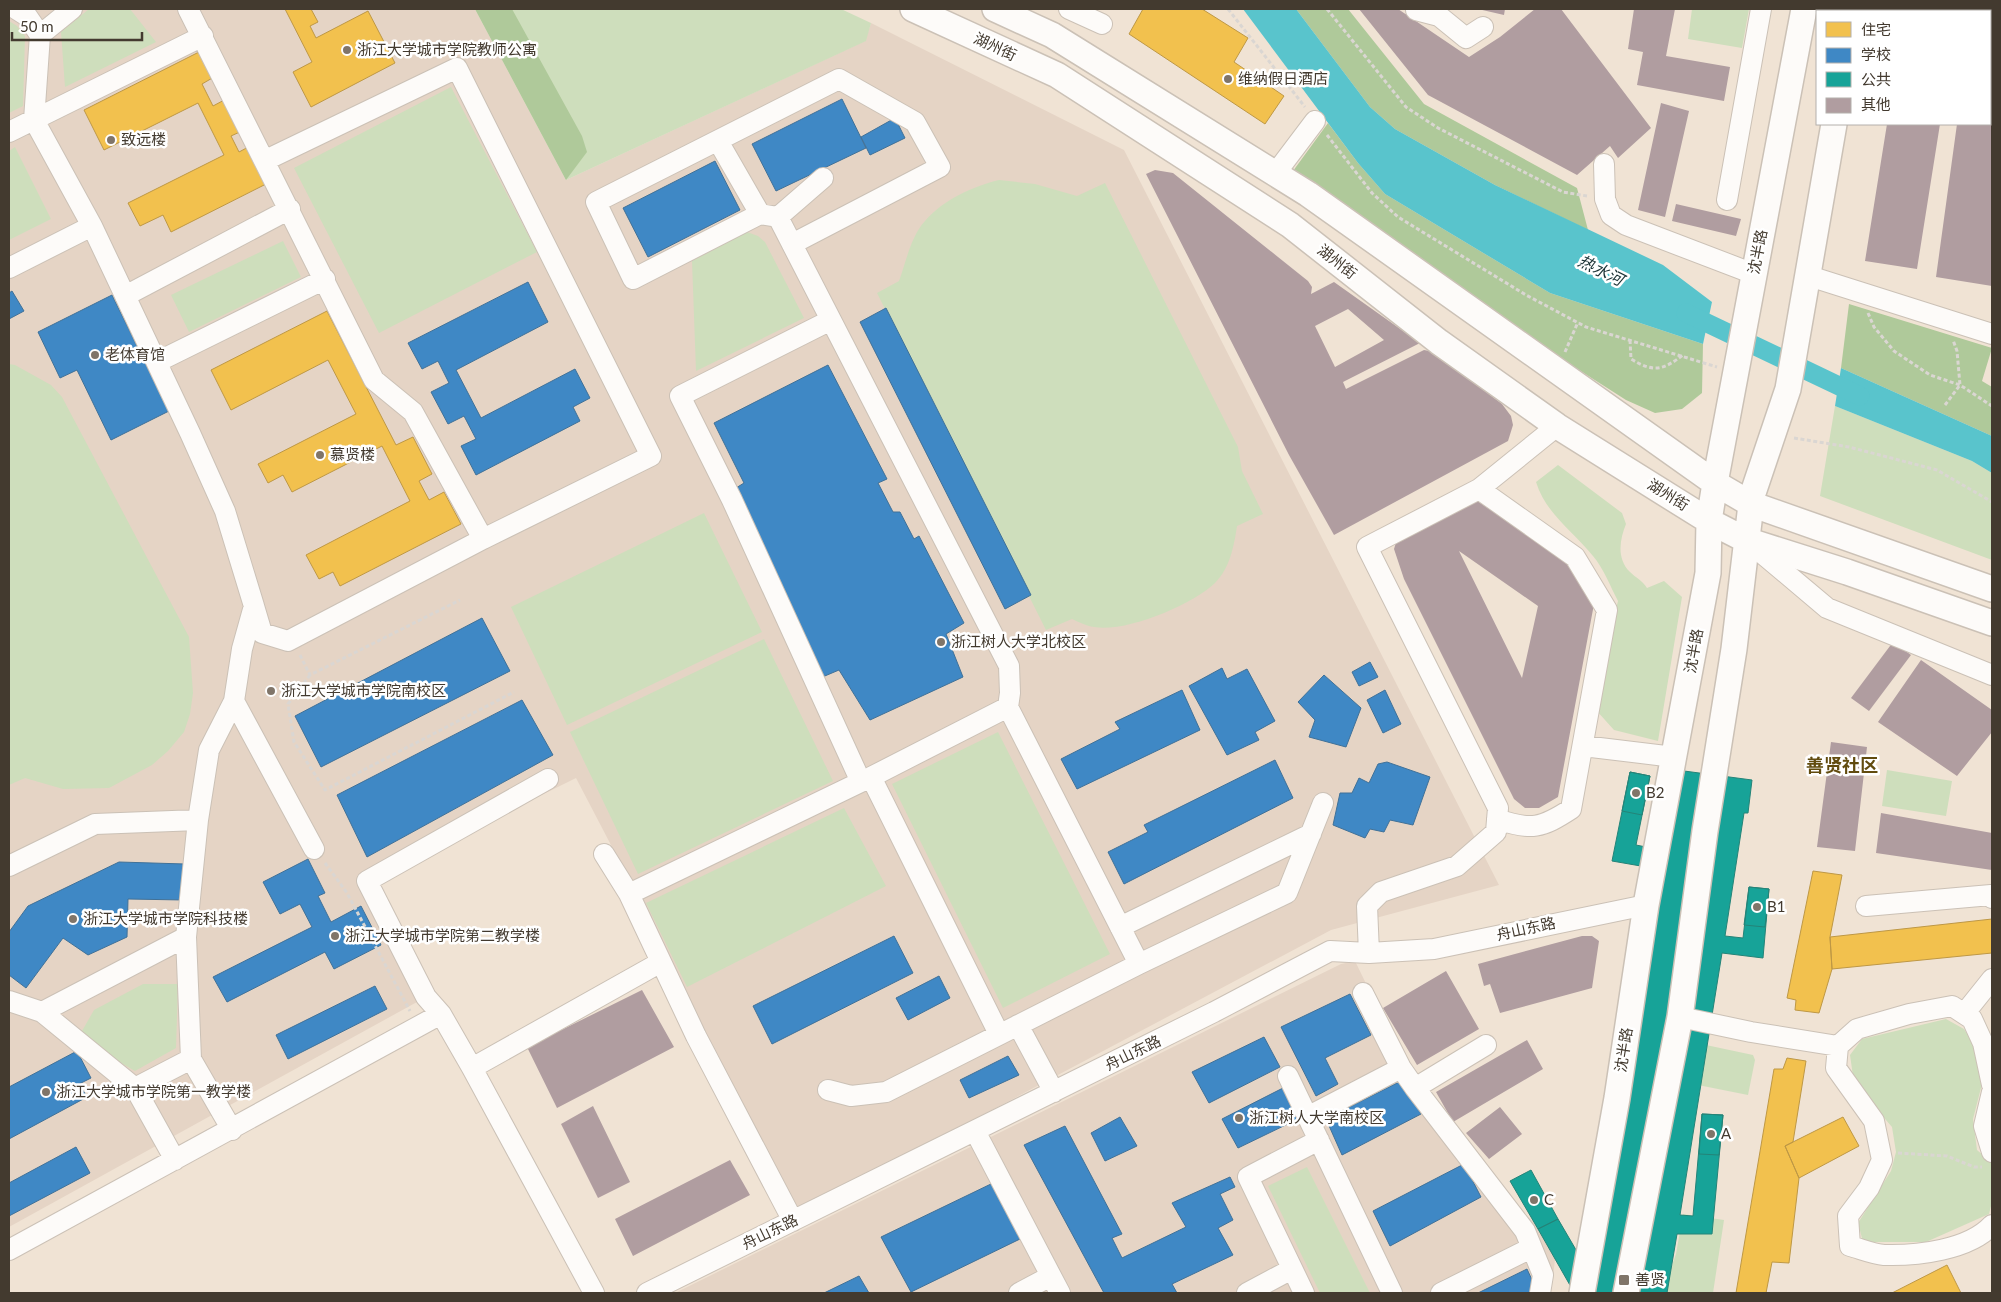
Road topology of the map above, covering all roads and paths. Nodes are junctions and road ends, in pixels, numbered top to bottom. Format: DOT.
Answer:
graph roads {
  1 [pos="16,9"];
  2 [pos="72,9"];
  3 [pos="188,9"];
  4 [pos="913,9"];
  5 [pos="995,9"];
  6 [pos="1068,9"];
  7 [pos="1228,9"];
  8 [pos="1327,9"];
  9 [pos="1761,9"];
  10 [pos="1804,9"];
  11 [pos="1416,10"];
  12 [pos="1440,12"];
  13 [pos="1102,24"];
  14 [pos="1483,27"];
  15 [pos="40,35"];
  16 [pos="203,36"];
  17 [pos="34,120"];
  18 [pos="1315,121"];
  19 [pos="1834,125"];
  20 [pos="9,132"];
  21 [pos="718,140"];
  22 [pos="266,160"];
  23 [pos="1604,164"];
  24 [pos="1275,174"];
  25 [pos="823,178"];
  26 [pos="1605,199"];
  27 [pos="1727,200"];
  28 [pos="290,209"];
  29 [pos="769,215"];
  30 [pos="92,226"];
  31 [pos="792,244"];
  32 [pos="9,268"];
  33 [pos="1809,276"];
  34 [pos="325,279"];
  35 [pos="1752,285"];
  36 [pos="1860,291"];
  37 [pos="125,296"];
  38 [pos="1944,318"];
  39 [pos="832,320"];
  40 [pos="1578,322"];
  41 [pos="1992,334"];
  42 [pos="1630,340"];
  43 [pos="1683,355"];
  44 [pos="157,362"];
  45 [pos="1736,369"];
  46 [pos="1557,370"];
  47 [pos="1960,386"];
  48 [pos="1945,405"];
  49 [pos="1992,406"];
  50 [pos="1557,426"];
  51 [pos="1773,434"];
  52 [pos="1715,483"];
  53 [pos="1480,489"];
  54 [pos="1992,502"];
  55 [pos="1751,504"];
  56 [pos="1710,521"];
  57 [pos="483,539"];
  58 [pos="1746,540"];
  59 [pos="1992,589"];
  60 [pos="460,600"];
  61 [pos="254,606"];
  62 [pos="1992,623"];
  63 [pos="288,641"];
  64 [pos="310,675"];
  65 [pos="1992,675"];
  66 [pos="514,692"];
  67 [pos="234,701"];
  68 [pos="1008,707"];
  69 [pos="1584,746"];
  70 [pos="1674,757"];
  71 [pos="548,779"];
  72 [pos="866,780"];
  73 [pos="1323,803"];
  74 [pos="1497,819"];
  75 [pos="198,820"];
  76 [pos="1310,834"];
  77 [pos="314,849"];
  78 [pos="604,854"];
  79 [pos="9,866"];
  80 [pos="629,894"];
  81 [pos="1992,898"];
  82 [pos="1646,904"];
  83 [pos="1866,906"];
  84 [pos="1120,927"];
  85 [pos="186,937"];
  86 [pos="1369,953"];
  87 [pos="661,962"];
  88 [pos="1139,964"];
  89 [pos="1992,979"];
  90 [pos="1363,994"];
  91 [pos="9,1001"];
  92 [pos="42,1012"];
  93 [pos="441,1014"];
  94 [pos="1964,1014"];
  95 [pos="1680,1017"];
  96 [pos="1018,1025"];
  97 [pos="418,1027"];
  98 [pos="998,1034"];
  99 [pos="1486,1045"];
  100 [pos="1838,1046"];
  101 [pos="191,1059"];
  102 [pos="472,1068"];
  103 [pos="1401,1068"];
  104 [pos="1288,1076"];
  105 [pos="1992,1085"];
  106 [pos="135,1088"];
  107 [pos="1415,1088"];
  108 [pos="828,1090"];
  109 [pos="1054,1092"];
  110 [pos="1992,1092"];
  111 [pos="1307,1116"];
  112 [pos="232,1130"];
  113 [pos="975,1131"];
  114 [pos="1319,1140"];
  115 [pos="1880,1152"];
  116 [pos="175,1160"];
  117 [pos="1988,1160"];
  118 [pos="793,1221"];
  119 [pos="1992,1225"];
  120 [pos="1532,1248"];
  121 [pos="9,1250"];
  122 [pos="1292,1269"];
  123 [pos="1055,1285"];
  124 [pos="594,1293"];
  125 [pos="647,1293"];
  126 [pos="1020,1293"];
  127 [pos="1247,1293"];
  128 [pos="1304,1293"];
  129 [pos="1392,1293"];
  130 [pos="1441,1293"];
  131 [pos="1540,1293"];
  132 [pos="1582,1293"];
  133 [pos="1626,1293"];
  1 -- 15 [label="street"];
  2 -- 15 [label="street"];
  3 -- 16 [label="street"];
  4 -- 50 [label="main road, 湖州街"];
  5 -- 24 [label="main road"];
  6 -- 13 [label="street"];
  7 -- 18 [label="path"];
  8 -- 26 [label="path"];
  9 -- 27 [label="street"];
  10 -- 35 [label="main road, 沈半路"];
  11 -- 12 [label="street"];
  12 -- 14 [label="street"];
  15 -- 17 [label="street"];
  16 -- 17 [label="street"];
  16 -- 22 [label="street"];
  17 -- 20 [label="street"];
  17 -- 30 [label="street"];
  18 -- 24 [label="street"];
  18 -- 40 [label="path"];
  19 -- 33 [label="main road"];
  21 -- 29 [label="street"];
  21 -- 29 [label="street"];
  21 -- 31 [label="street"];
  22 -- 28 [label="street"];
  22 -- 57 [label="street"];
  23 -- 26 [label="street"];
  24 -- 46 [label="main road"];
  25 -- 29 [label="street"];
  26 -- 35 [label="street"];
  28 -- 34 [label="street"];
  28 -- 37 [label="street"];
  29 -- 31 [label="street"];
  30 -- 32 [label="street"];
  30 -- 37 [label="street"];
  31 -- 39 [label="street"];
  33 -- 36 [label="street"];
  33 -- 51 [label="main road"];
  34 -- 44 [label="street"];
  34 -- 57 [label="street"];
  35 -- 45 [label="main road, 沈半路"];
  36 -- 38 [label="street"];
  36 -- 47 [label="path"];
  37 -- 44 [label="street"];
  38 -- 41 [label="street"];
  38 -- 47 [label="path"];
  39 -- 68 [label="street"];
  39 -- 72 [label="street"];
  40 -- 42 [label="path"];
  40 -- 46 [label="path"];
  42 -- 43 [label="path"];
  42 -- 43 [label="path"];
  43 -- 45 [label="path"];
  44 -- 61 [label="street"];
  45 -- 52 [label="main road, 沈半路"];
  46 -- 52 [label="main road"];
  47 -- 48 [label="path"];
  47 -- 49 [label="path"];
  50 -- 53 [label="street"];
  50 -- 56 [label="main road, 湖州街"];
  51 -- 54 [label="path"];
  51 -- 55 [label="main road"];
  52 -- 55 [label="main road"];
  52 -- 56 [label="main road, 沈半路"];
  53 -- 69 [label="street"];
  53 -- 74 [label="street"];
  55 -- 58 [label="main road"];
  55 -- 59 [label="main road"];
  56 -- 58 [label="main road, 湖州街"];
  56 -- 70 [label="main road, 沈半路"];
  57 -- 63 [label="street"];
  58 -- 62 [label="main road, 湖州街"];
  58 -- 65 [label="street"];
  58 -- 95 [label="main road"];
  60 -- 64 [label="path"];
  61 -- 63 [label="street"];
  61 -- 67 [label="street"];
  63 -- 64 [label="path"];
  64 -- 66 [label="path"];
  67 -- 75 [label="street"];
  67 -- 77 [label="street"];
  68 -- 72 [label="street"];
  68 -- 84 [label="street"];
  69 -- 70 [label="street"];
  69 -- 74 [label="street"];
  70 -- 82 [label="main road, 沈半路"];
  71 -- 93 [label="street"];
  72 -- 80 [label="street"];
  72 -- 98 [label="street"];
  73 -- 76 [label="street"];
  74 -- 86 [label="street"];
  75 -- 79 [label="street"];
  75 -- 85 [label="street"];
  76 -- 84 [label="street"];
  76 -- 88 [label="street"];
  77 -- 97 [label="path"];
  78 -- 80 [label="street"];
  80 -- 87 [label="street"];
  81 -- 83 [label="street"];
  82 -- 86 [label="street, 舟山东路"];
  82 -- 132 [label="main road, 沈半路"];
  84 -- 88 [label="street"];
  85 -- 92 [label="street"];
  85 -- 101 [label="street"];
  86 -- 109 [label="street, 舟山东路"];
  87 -- 102 [label="street"];
  87 -- 118 [label="street"];
  88 -- 96 [label="street"];
  89 -- 94 [label="street"];
  90 -- 103 [label="street"];
  91 -- 92 [label="street"];
  92 -- 106 [label="street"];
  93 -- 97 [label="street"];
  93 -- 102 [label="street"];
  94 -- 100 [label="street"];
  94 -- 105 [label="street"];
  95 -- 100 [label="street"];
  95 -- 133 [label="main road"];
  96 -- 98 [label="street"];
  96 -- 109 [label="street"];
  97 -- 112 [label="street"];
  98 -- 108 [label="street"];
  99 -- 107 [label="street"];
  100 -- 115 [label="street"];
  101 -- 106 [label="street"];
  101 -- 112 [label="street"];
  102 -- 124 [label="street"];
  103 -- 107 [label="street"];
  103 -- 111 [label="street"];
  104 -- 111 [label="street"];
  106 -- 116 [label="street"];
  107 -- 120 [label="street"];
  109 -- 113 [label="street, 舟山东路"];
  110 -- 117 [label="street"];
  111 -- 114 [label="street"];
  112 -- 116 [label="street"];
  113 -- 118 [label="street, 舟山东路"];
  113 -- 123 [label="street"];
  114 -- 122 [label="street"];
  114 -- 129 [label="street"];
  115 -- 117 [label="path"];
  115 -- 119 [label="street"];
  116 -- 121 [label="street"];
  118 -- 125 [label="street, 舟山东路"];
  120 -- 130 [label="street"];
  120 -- 131 [label="street"];
  122 -- 127 [label="street"];
  122 -- 128 [label="street"];
  123 -- 126 [label="street"];
}
